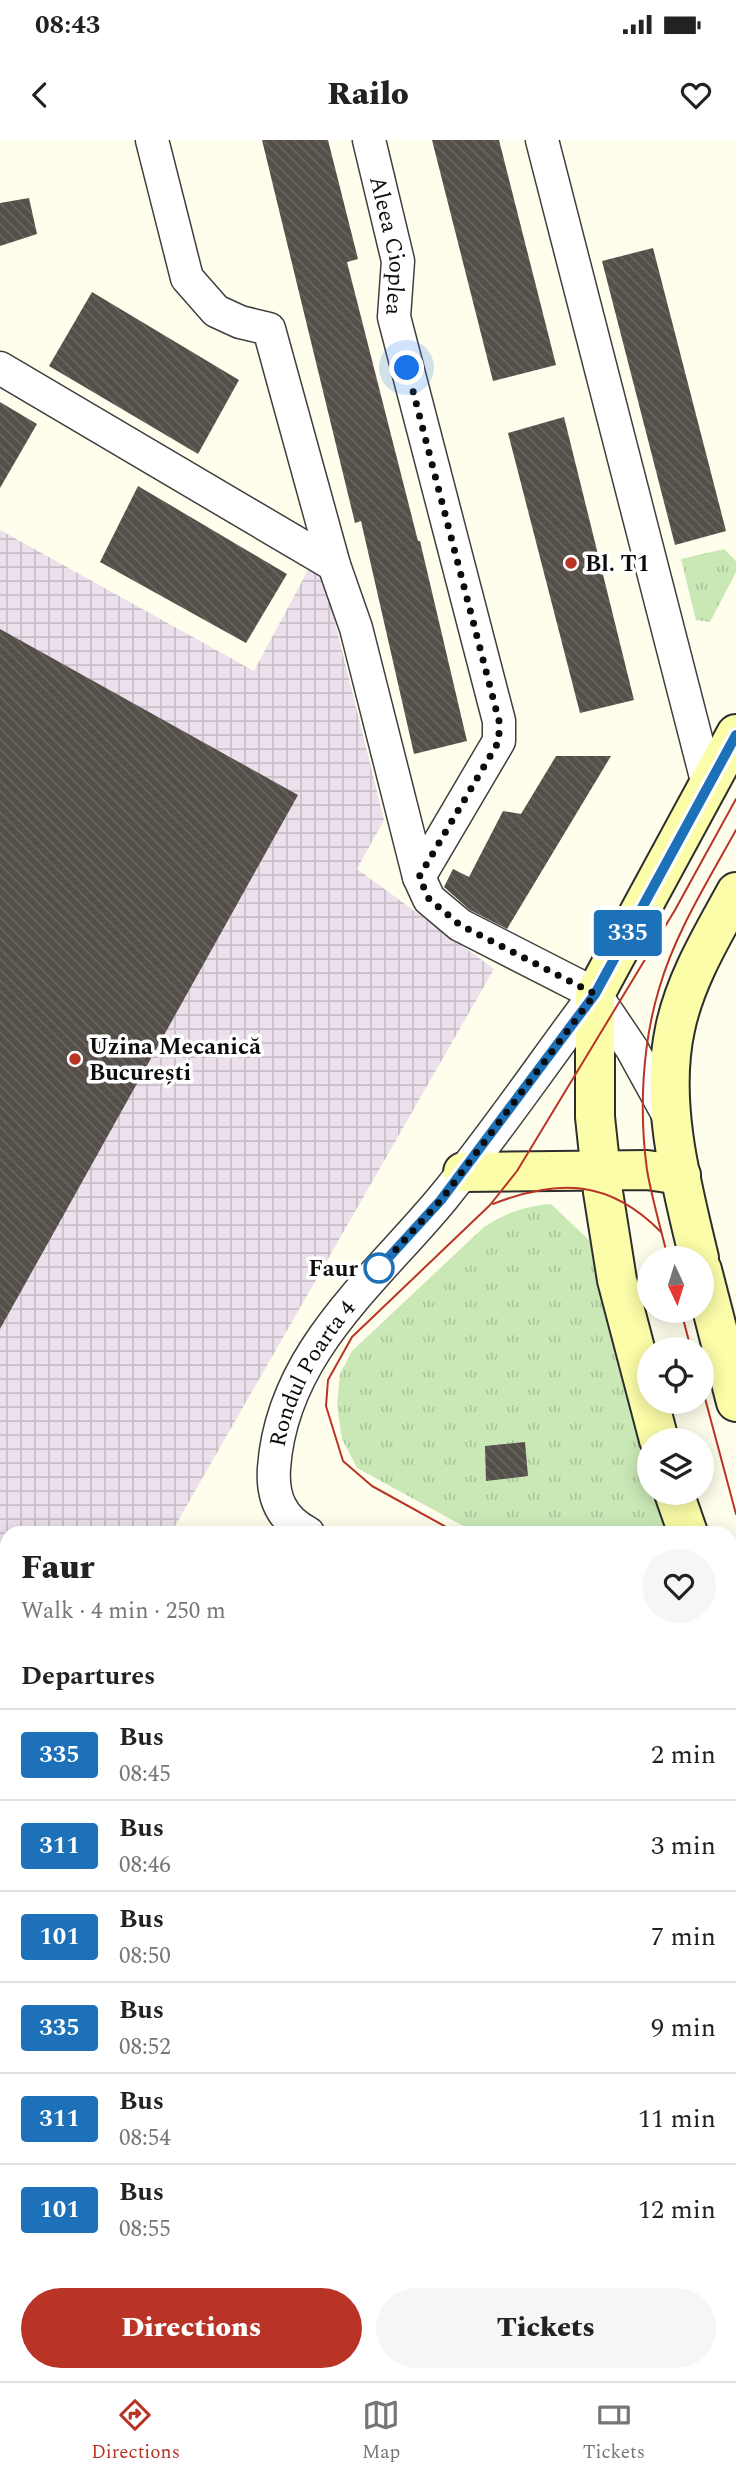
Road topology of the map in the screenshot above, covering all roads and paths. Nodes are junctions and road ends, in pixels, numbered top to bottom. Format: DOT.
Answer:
graph roads {
  1 [pos="152,140"];
  2 [pos="369,140"];
  3 [pos="542,140"];
  4 [pos="0,368"];
  5 [pos="334,565"];
  6 [pos="736,734"];
  7 [pos="708,785"];
  8 [pos="419,877"];
  9 [pos="736,892"];
  10 [pos="595,994"];
  11 [pos="672,1122"];
  12 [pos="600,1170"];
  13 [pos="463,1172"];
  14 [pos="681,1175"];
  15 [pos="696,1246"];
  16 [pos="714,1317"];
  17 [pos="736,1402"];
  18 [pos="656,1428"];
  19 [pos="678,1505"];
  20 [pos="300,1526"];
  21 [pos="686,1526"];
  1 -- 5 [label="street"];
  2 -- 8 [label="street, Aleea Cioplea"];
  3 -- 7 [label="street"];
  4 -- 5 [label="street"];
  5 -- 8 [label="street"];
  6 -- 7 [label="main road"];
  7 -- 10 [label="main road"];
  8 -- 10 [label="street"];
  9 -- 11 [label="main road"];
  10 -- 11 [label="street"];
  10 -- 12 [label="main road"];
  10 -- 13 [label="street, Rondul Poarta 4"];
  11 -- 14 [label="main road"];
  12 -- 13 [label="main road"];
  12 -- 14 [label="main road"];
  12 -- 18 [label="main road"];
  13 -- 20 [label="street, Rondul Poarta 4"];
  14 -- 15 [label="main road"];
  16 -- 17 [label="main road"];
  19 -- 21 [label="main road"];
}
